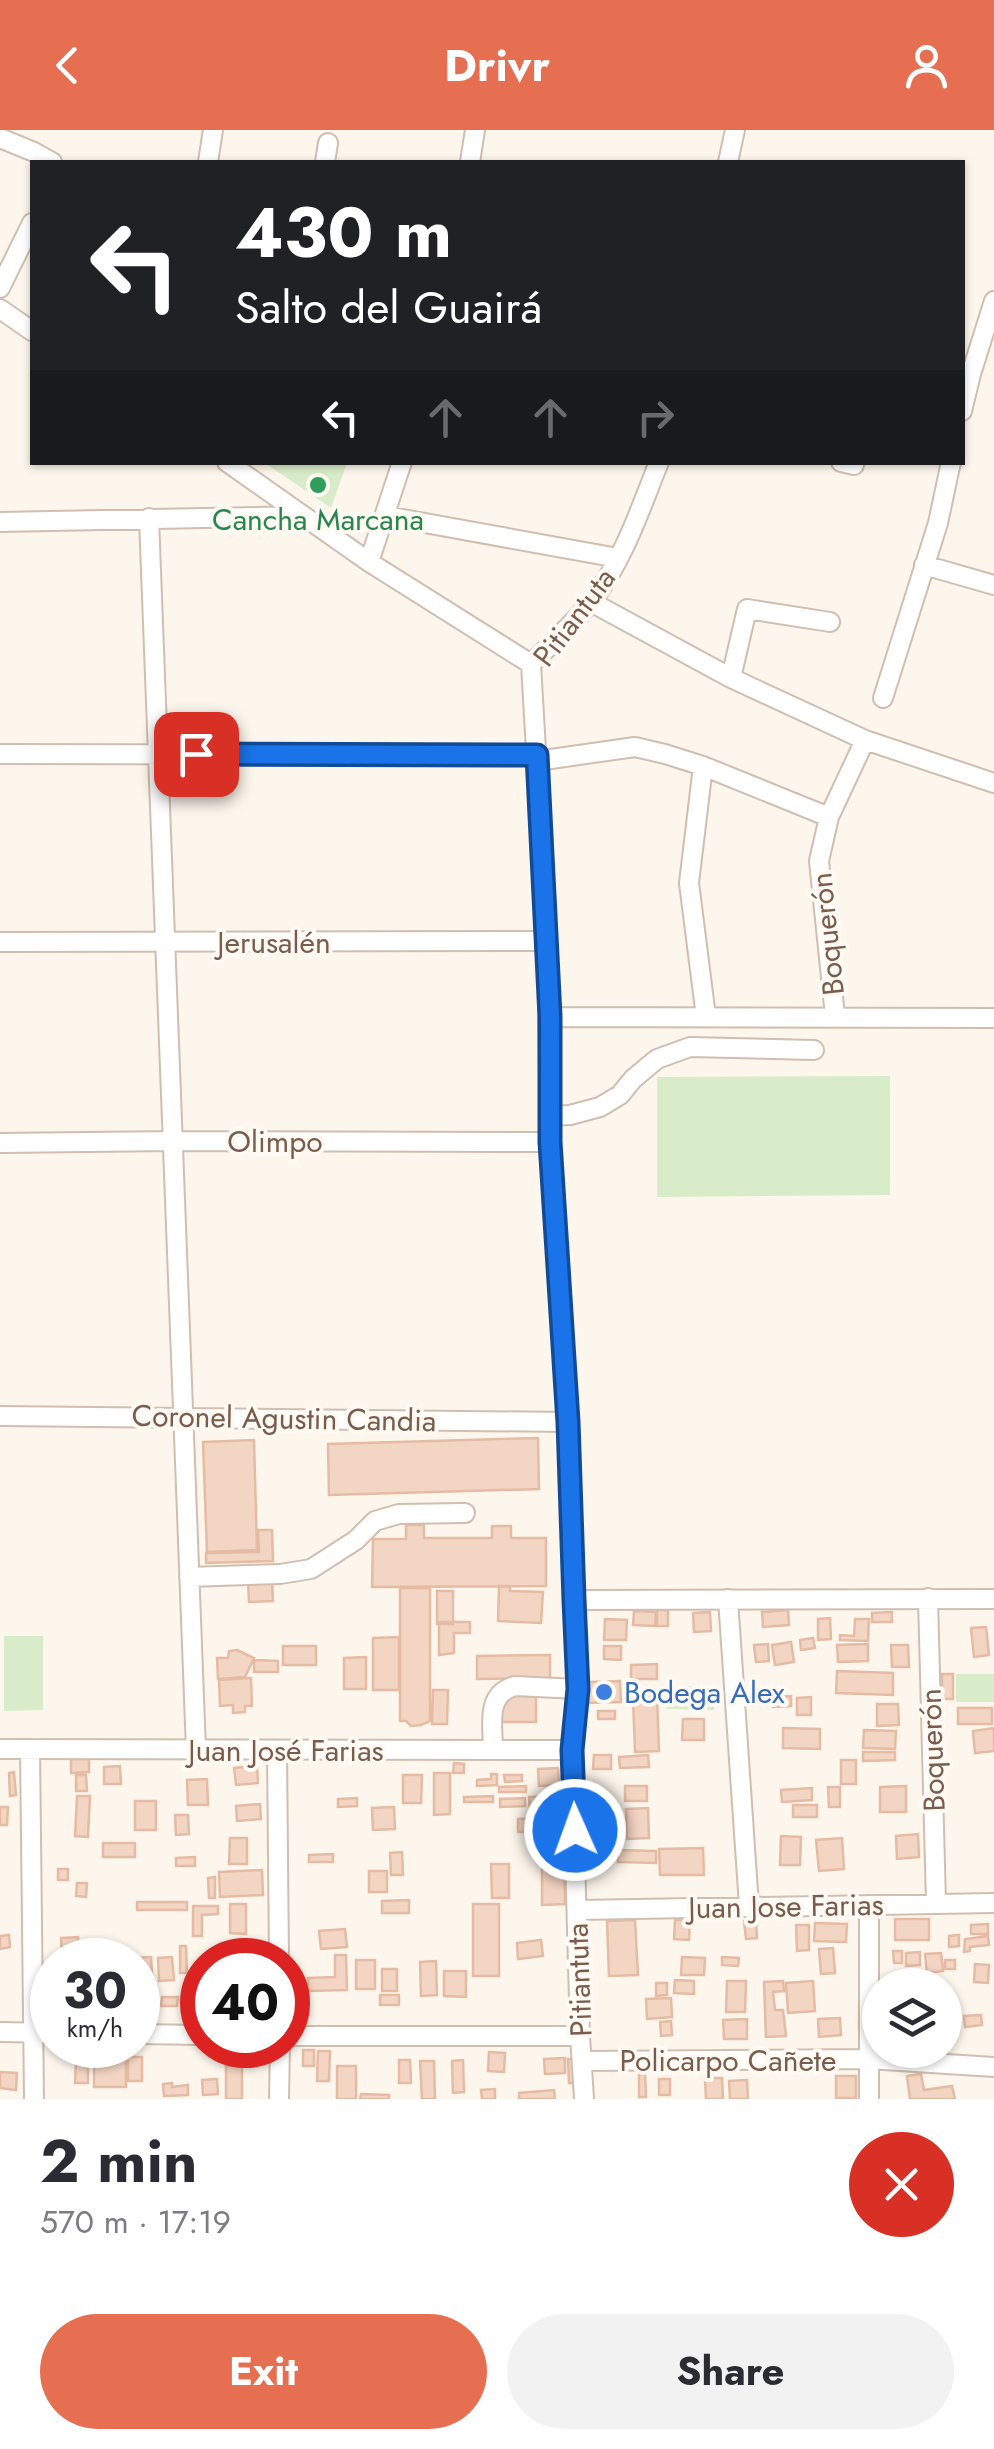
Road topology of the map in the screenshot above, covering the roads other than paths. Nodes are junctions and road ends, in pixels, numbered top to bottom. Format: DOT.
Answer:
graph roads {
  1 [pos="213,130"];
  2 [pos="474,130"];
  3 [pos="734,130"];
  4 [pos="0,138"];
  5 [pos="328,143"];
  6 [pos="48,160"];
  7 [pos="208,160"];
  8 [pos="324,160"];
  9 [pos="470,160"];
  10 [pos="728,160"];
  11 [pos="30,227"];
  12 [pos="0,288"];
  13 [pos="994,301"];
  14 [pos="0,308"];
  15 [pos="30,329"];
  16 [pos="967,373"];
  17 [pos="231,465"];
  18 [pos="401,465"];
  19 [pos="658,465"];
  20 [pos="950,465"];
  21 [pos="306,516"];
  22 [pos="386,516"];
  23 [pos="149,518"];
  24 [pos="0,522"];
  25 [pos="618,558"];
  26 [pos="368,562"];
  27 [pos="924,565"];
  28 [pos="994,584"];
  29 [pos="591,602"];
  30 [pos="830,622"];
  31 [pos="531,664"];
  32 [pos="732,678"];
  33 [pos="883,698"];
  34 [pos="865,740"];
  35 [pos="0,754"];
  36 [pos="158,754"];
  37 [pos="537,758"];
  38 [pos="703,766"];
  39 [pos="994,784"];
  40 [pos="829,817"];
  41 [pos="0,942"];
  42 [pos="165,942"];
  43 [pos="548,942"];
  44 [pos="550,1016"];
  45 [pos="706,1016"];
  46 [pos="836,1016"];
  47 [pos="994,1018"];
  48 [pos="814,1050"];
  49 [pos="550,1116"];
  50 [pos="174,1141"];
  51 [pos="550,1142"];
  52 [pos="0,1143"];
  53 [pos="0,1416"];
  54 [pos="184,1417"];
  55 [pos="568,1422"];
  56 [pos="465,1514"];
  57 [pos="189,1577"];
  58 [pos="928,1598"];
  59 [pos="728,1599"];
  60 [pos="994,1599"];
  61 [pos="574,1600"];
  62 [pos="578,1689"];
  63 [pos="0,1749"];
  64 [pos="30,1749"];
  65 [pos="196,1750"];
  66 [pos="276,1750"];
  67 [pos="493,1750"];
  68 [pos="572,1750"];
  69 [pos="936,1903"];
  70 [pos="869,1904"];
  71 [pos="994,1904"];
  72 [pos="750,1906"];
  73 [pos="578,1910"];
  74 [pos="39,1938"];
  75 [pos="279,1938"];
  76 [pos="869,1968"];
  77 [pos="0,2032"];
  78 [pos="30,2033"];
  79 [pos="310,2036"];
  80 [pos="580,2036"];
  81 [pos="862,2059"];
  82 [pos="582,2061"];
  83 [pos="962,2065"];
  84 [pos="994,2067"];
  85 [pos="38,2068"];
  86 [pos="280,2068"];
  87 [pos="868,2068"];
  88 [pos="34,2099"];
  89 [pos="279,2099"];
  90 [pos="584,2099"];
  91 [pos="869,2099"];
  1 -- 7 [label="street"];
  2 -- 9 [label="street"];
  3 -- 10 [label="street"];
  4 -- 6 [label="street"];
  5 -- 8 [label="street"];
  11 -- 12 [label="street"];
  13 -- 16 [label="street"];
  14 -- 15 [label="street"];
  17 -- 21 [label="street"];
  18 -- 22 [label="street"];
  19 -- 25 [label="street, Pitiantuta"];
  20 -- 27 [label="street"];
  21 -- 23 [label="street"];
  21 -- 26 [label="street"];
  22 -- 25 [label="street"];
  22 -- 26 [label="street"];
  23 -- 24 [label="street"];
  23 -- 36 [label="street"];
  25 -- 29 [label="street, Pitiantuta"];
  26 -- 31 [label="street"];
  27 -- 28 [label="street"];
  27 -- 33 [label="street"];
  29 -- 31 [label="street, Pitiantuta"];
  29 -- 32 [label="street"];
  30 -- 32 [label="street"];
  31 -- 37 [label="street, Pitiantuta"];
  32 -- 34 [label="street"];
  34 -- 39 [label="street"];
  34 -- 40 [label="street, Boquerón"];
  35 -- 36 [label="street"];
  36 -- 37 [label="street"];
  36 -- 42 [label="street"];
  37 -- 38 [label="street"];
  37 -- 43 [label="street, Pitiantuta"];
  38 -- 40 [label="street"];
  38 -- 45 [label="street"];
  40 -- 46 [label="street, Boquerón"];
  41 -- 42 [label="street, Jerusalén"];
  42 -- 43 [label="street, Jerusalén"];
  42 -- 50 [label="street"];
  43 -- 44 [label="street, Pitiantuta"];
  44 -- 45 [label="street"];
  44 -- 49 [label="street, Pitiantuta"];
  45 -- 46 [label="street"];
  46 -- 47 [label="street"];
  48 -- 49 [label="street"];
  49 -- 51 [label="street, Pitiantuta"];
  50 -- 51 [label="street, Olimpo"];
  50 -- 52 [label="street, Olimpo"];
  50 -- 54 [label="street"];
  51 -- 55 [label="street, Pitiantuta"];
  53 -- 54 [label="street, Coronel Agustin Candia"];
  54 -- 55 [label="street, Coronel Agustin Candia"];
  54 -- 57 [label="street"];
  55 -- 61 [label="street, Pitiantuta"];
  56 -- 57 [label="street"];
  57 -- 65 [label="street"];
  58 -- 59 [label="street"];
  58 -- 60 [label="street"];
  58 -- 69 [label="street, Boquerón"];
  59 -- 61 [label="street"];
  59 -- 72 [label="street"];
  61 -- 62 [label="street, Pitiantuta"];
  62 -- 67 [label="street"];
  62 -- 68 [label="street, Pitiantuta"];
  63 -- 64 [label="street, Juan José Farias"];
  64 -- 65 [label="street, Juan José Farias"];
  64 -- 74 [label="street"];
  65 -- 66 [label="street, Juan José Farias"];
  66 -- 67 [label="street, Juan José Farias"];
  66 -- 75 [label="street"];
  67 -- 68 [label="street, Juan José Farias"];
  68 -- 73 [label="street, Pitiantuta"];
  69 -- 70 [label="street, Juan Jose Farias"];
  69 -- 71 [label="street, Juan Jose Farias"];
  70 -- 72 [label="street, Juan Jose Farias"];
  70 -- 76 [label="street"];
  72 -- 73 [label="street, Juan Jose Farias"];
  73 -- 80 [label="street, Pitiantuta"];
  77 -- 78 [label="street"];
  79 -- 80 [label="street, Policarpo Cañete"];
  80 -- 82 [label="street, Pitiantuta"];
  81 -- 82 [label="street, Policarpo Cañete"];
  82 -- 90 [label="street, Pitiantuta"];
  83 -- 84 [label="street, Policarpo Cañete"];
  85 -- 88 [label="street"];
  86 -- 89 [label="street"];
  87 -- 91 [label="street"];
}
